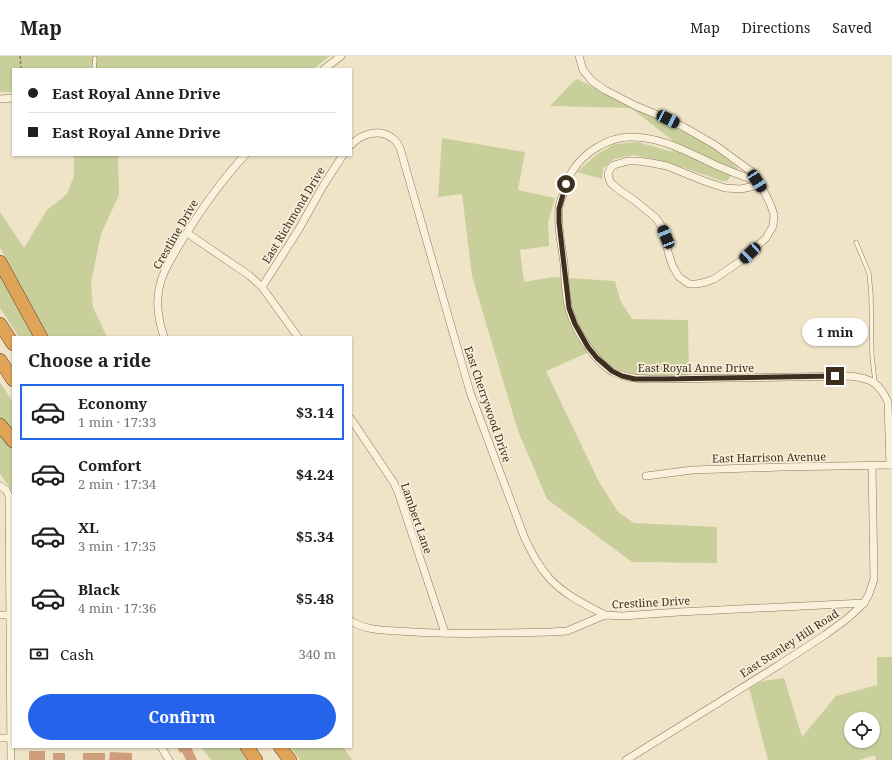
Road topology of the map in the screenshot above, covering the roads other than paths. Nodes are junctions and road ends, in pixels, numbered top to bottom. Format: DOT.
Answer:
graph roads {
  1 [pos="341,56"];
  2 [pos="579,56"];
  3 [pos="96,57"];
  4 [pos="94,68"];
  5 [pos="325,68"];
  6 [pos="0,98"];
  7 [pos="12,98"];
  8 [pos="352,144"];
  9 [pos="243,156"];
  10 [pos="341,156"];
  11 [pos="757,181"];
  12 [pos="187,232"];
  13 [pos="856,242"];
  14 [pos="0,262"];
  15 [pos="262,287"];
  16 [pos="0,324"];
  17 [pos="40,336"];
  18 [pos="164,336"];
  19 [pos="297,336"];
  20 [pos="12,342"];
  21 [pos="0,360"];
  22 [pos="12,378"];
  23 [pos="875,383"];
  24 [pos="352,420"];
  25 [pos="0,425"];
  26 [pos="12,440"];
  27 [pos="891,465"];
  28 [pos="872,466"];
  29 [pos="646,476"];
  30 [pos="3,488"];
  31 [pos="864,603"];
  32 [pos="0,615"];
  33 [pos="11,615"];
  34 [pos="605,615"];
  35 [pos="352,622"];
  36 [pos="445,633"];
  37 [pos="0,738"];
  38 [pos="12,738"];
  39 [pos="162,748"];
  40 [pos="248,748"];
  41 [pos="258,748"];
  42 [pos="281,748"];
  43 [pos="11,760"];
  44 [pos="169,760"];
  45 [pos="256,760"];
  46 [pos="265,760"];
  47 [pos="290,760"];
  48 [pos="626,760"];
  1 -- 5 [label="street"];
  2 -- 11 [label="street"];
  3 -- 4 [label="lane"];
  6 -- 7 [label="street"];
  8 -- 34 [label="street, East Cherrywood Drive"];
  9 -- 12 [label="street, Crestline Drive"];
  10 -- 15 [label="street, East Richmond Drive"];
  11 -- 11 [label="street"];
  11 -- 23 [label="street, East Royal Anne Drive"];
  12 -- 15 [label="street"];
  12 -- 18 [label="street, Crestline Drive"];
  13 -- 23 [label="lane"];
  14 -- 17 [label="highway"];
  15 -- 19 [label="street"];
  16 -- 20 [label="highway"];
  21 -- 22 [label="highway"];
  23 -- 27 [label="street"];
  24 -- 36 [label="street, Lambert Lane"];
  25 -- 26 [label="highway"];
  27 -- 28 [label="street, East Harrison Avenue"];
  28 -- 29 [label="street, East Harrison Avenue"];
  28 -- 31 [label="street, East Stanley Hill Road"];
  30 -- 33 [label="street"];
  31 -- 34 [label="street, Crestline Drive"];
  31 -- 48 [label="street, East Stanley Hill Road"];
  32 -- 33 [label="street"];
  33 -- 38 [label="street"];
  34 -- 36 [label="street, Crestline Drive"];
  35 -- 36 [label="street, Crestline Drive"];
  37 -- 38 [label="street"];
  38 -- 43 [label="street"];
  39 -- 44 [label="street"];
  40 -- 45 [label="highway"];
  41 -- 46 [label="highway"];
  42 -- 47 [label="highway"];
}
